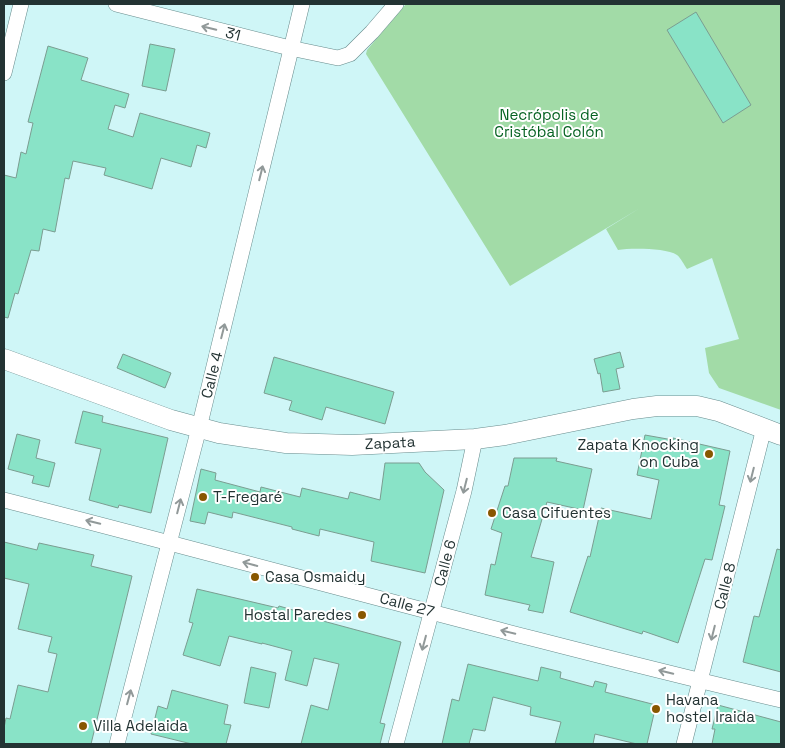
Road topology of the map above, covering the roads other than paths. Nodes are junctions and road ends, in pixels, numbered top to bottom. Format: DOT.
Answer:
graph roads {
  1 [pos="22,4"];
  2 [pos="116,4"];
  3 [pos="302,4"];
  4 [pos="396,4"];
  5 [pos="290,48"];
  6 [pos="4,73"];
  7 [pos="4,359"];
  8 [pos="199,428"];
  9 [pos="772,432"];
  10 [pos="475,438"];
  11 [pos="4,500"];
  12 [pos="170,542"];
  13 [pos="432,612"];
  14 [pos="701,681"];
  15 [pos="781,700"];
  16 [pos="116,744"];
  17 [pos="396,744"];
  18 [pos="684,744"];
  1 -- 6 [label="street"];
  5 -- 2 [label="street, 31, one-way"];
  3 -- 5 [label="street, Calle 4"];
  4 -- 5 [label="street, 31"];
  8 -- 5 [label="street, Calle 4, one-way"];
  7 -- 8 [label="main road, Zapata"];
  8 -- 10 [label="main road, Zapata"];
  12 -- 8 [label="street, Calle 4, one-way"];
  9 -- 10 [label="main road, Zapata"];
  9 -- 14 [label="street, Calle 8, one-way"];
  10 -- 13 [label="street, Calle 6, one-way"];
  12 -- 11 [label="street, Calle 27, one-way"];
  13 -- 12 [label="street, Calle 27, one-way"];
  16 -- 12 [label="street, Calle 4, one-way"];
  14 -- 13 [label="street, Calle 27, one-way"];
  13 -- 17 [label="street, Calle 6, one-way"];
  14 -- 15 [label="street, Calle 27"];
  14 -- 18 [label="street, Calle 8"];
}
